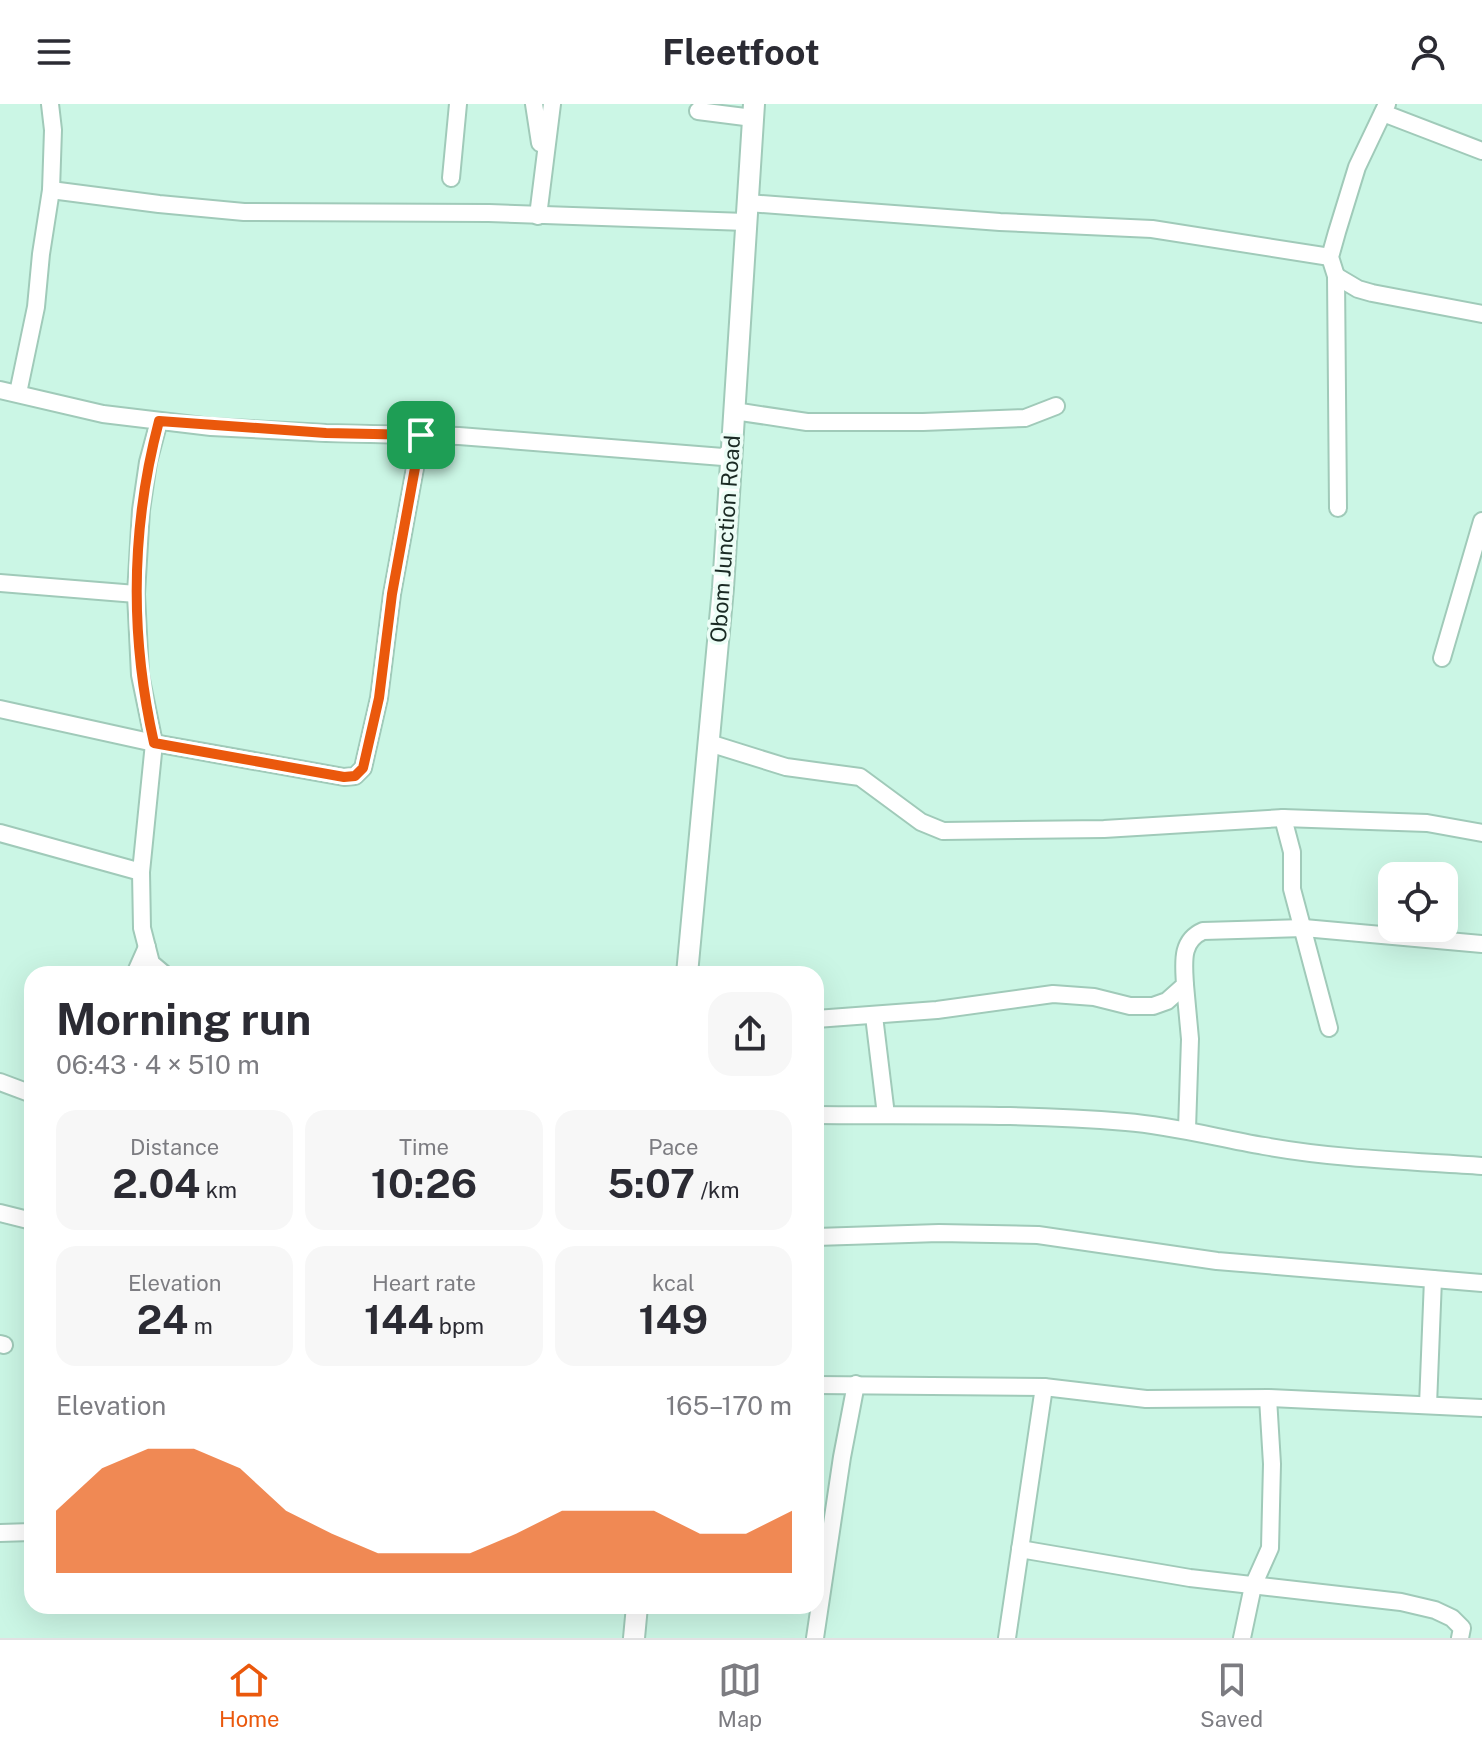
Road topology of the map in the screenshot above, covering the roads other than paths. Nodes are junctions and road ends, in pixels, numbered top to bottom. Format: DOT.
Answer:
graph roads {
  1 [pos="50,104"];
  2 [pos="458,104"];
  3 [pos="534,104"];
  4 [pos="552,104"];
  5 [pos="1385,109"];
  6 [pos="698,111"];
  7 [pos="754,111"];
  8 [pos="1482,151"];
  9 [pos="543,173"];
  10 [pos="451,178"];
  11 [pos="51,190"];
  12 [pos="747,212"];
  13 [pos="538,216"];
  14 [pos="1330,257"];
  15 [pos="1336,276"];
  16 [pos="1482,314"];
  17 [pos="0,390"];
  18 [pos="18,393"];
  19 [pos="1056,406"];
  20 [pos="734,411"];
  21 [pos="159,421"];
  22 [pos="421,435"];
  23 [pos="734,448"];
  24 [pos="1338,508"];
  25 [pos="1482,521"];
  26 [pos="0,583"];
  27 [pos="136,594"];
  28 [pos="1442,658"];
  29 [pos="0,709"];
  30 [pos="154,743"];
  31 [pos="709,743"];
  32 [pos="1283,818"];
  33 [pos="0,833"];
  34 [pos="1482,833"];
  35 [pos="141,872"];
  36 [pos="1304,928"];
  37 [pos="1482,944"];
  38 [pos="147,947"];
  39 [pos="139,966"];
  40 [pos="155,966"];
  41 [pos="688,966"];
  42 [pos="1185,985"];
  43 [pos="874,1016"];
  44 [pos="824,1019"];
  45 [pos="1329,1028"];
  46 [pos="0,1082"];
  47 [pos="24,1091"];
  48 [pos="824,1115"];
  49 [pos="886,1115"];
  50 [pos="1187,1129"];
  51 [pos="1482,1166"];
  52 [pos="0,1213"];
  53 [pos="24,1219"];
  54 [pos="824,1237"];
  55 [pos="1433,1279"];
  56 [pos="1482,1283"];
  57 [pos="856,1384"];
  58 [pos="824,1385"];
  59 [pos="1044,1387"];
  60 [pos="1268,1398"];
  61 [pos="1428,1405"];
  62 [pos="1482,1408"];
  63 [pos="24,1532"];
  64 [pos="0,1533"];
  65 [pos="1020,1549"];
  66 [pos="824,1578"];
  67 [pos="1253,1586"];
  68 [pos="636,1614"];
  69 [pos="819,1614"];
  70 [pos="634,1638"];
  71 [pos="815,1638"];
  72 [pos="1007,1638"];
  73 [pos="1242,1638"];
  74 [pos="1460,1638"];
  1 -- 11 [label="street"];
  2 -- 10 [label="street"];
  3 -- 9 [label="street"];
  4 -- 9 [label="street"];
  5 -- 8 [label="street"];
  5 -- 14 [label="street"];
  6 -- 7 [label="street"];
  7 -- 12 [label="main road, Obom Junction Road"];
  9 -- 13 [label="street"];
  11 -- 13 [label="street"];
  11 -- 18 [label="street"];
  12 -- 13 [label="street"];
  12 -- 14 [label="street"];
  12 -- 20 [label="main road, Obom Junction Road"];
  14 -- 15 [label="street"];
  15 -- 16 [label="street"];
  15 -- 24 [label="street"];
  17 -- 18 [label="street"];
  18 -- 21 [label="street"];
  19 -- 20 [label="street"];
  20 -- 23 [label="main road, Obom Junction Road"];
  21 -- 22 [label="street"];
  21 -- 27 [label="street"];
  22 -- 23 [label="street"];
  22 -- 30 [label="street"];
  23 -- 31 [label="main road, Obom Junction Road"];
  25 -- 28 [label="street"];
  26 -- 27 [label="street"];
  27 -- 30 [label="street"];
  29 -- 30 [label="street"];
  30 -- 35 [label="street"];
  31 -- 32 [label="street"];
  31 -- 41 [label="main road, Obom Junction Road"];
  32 -- 34 [label="street"];
  32 -- 36 [label="street"];
  33 -- 35 [label="street"];
  35 -- 38 [label="street"];
  36 -- 37 [label="street"];
  36 -- 42 [label="street"];
  36 -- 45 [label="street"];
  38 -- 39 [label="street"];
  38 -- 40 [label="street"];
  42 -- 43 [label="street"];
  42 -- 50 [label="street"];
  43 -- 44 [label="street"];
  43 -- 49 [label="street"];
  46 -- 47 [label="street"];
  48 -- 49 [label="street"];
  49 -- 50 [label="street"];
  50 -- 51 [label="street"];
  52 -- 53 [label="street"];
  54 -- 55 [label="street"];
  55 -- 56 [label="street"];
  55 -- 61 [label="street"];
  57 -- 58 [label="street"];
  57 -- 59 [label="street"];
  57 -- 66 [label="street"];
  59 -- 60 [label="street"];
  59 -- 65 [label="street"];
  60 -- 61 [label="street"];
  60 -- 67 [label="street"];
  61 -- 62 [label="street"];
  63 -- 64 [label="street"];
  65 -- 67 [label="street"];
  65 -- 72 [label="street"];
  67 -- 73 [label="street"];
  67 -- 74 [label="street"];
  68 -- 70 [label="main road"];
  69 -- 71 [label="street"];
}
